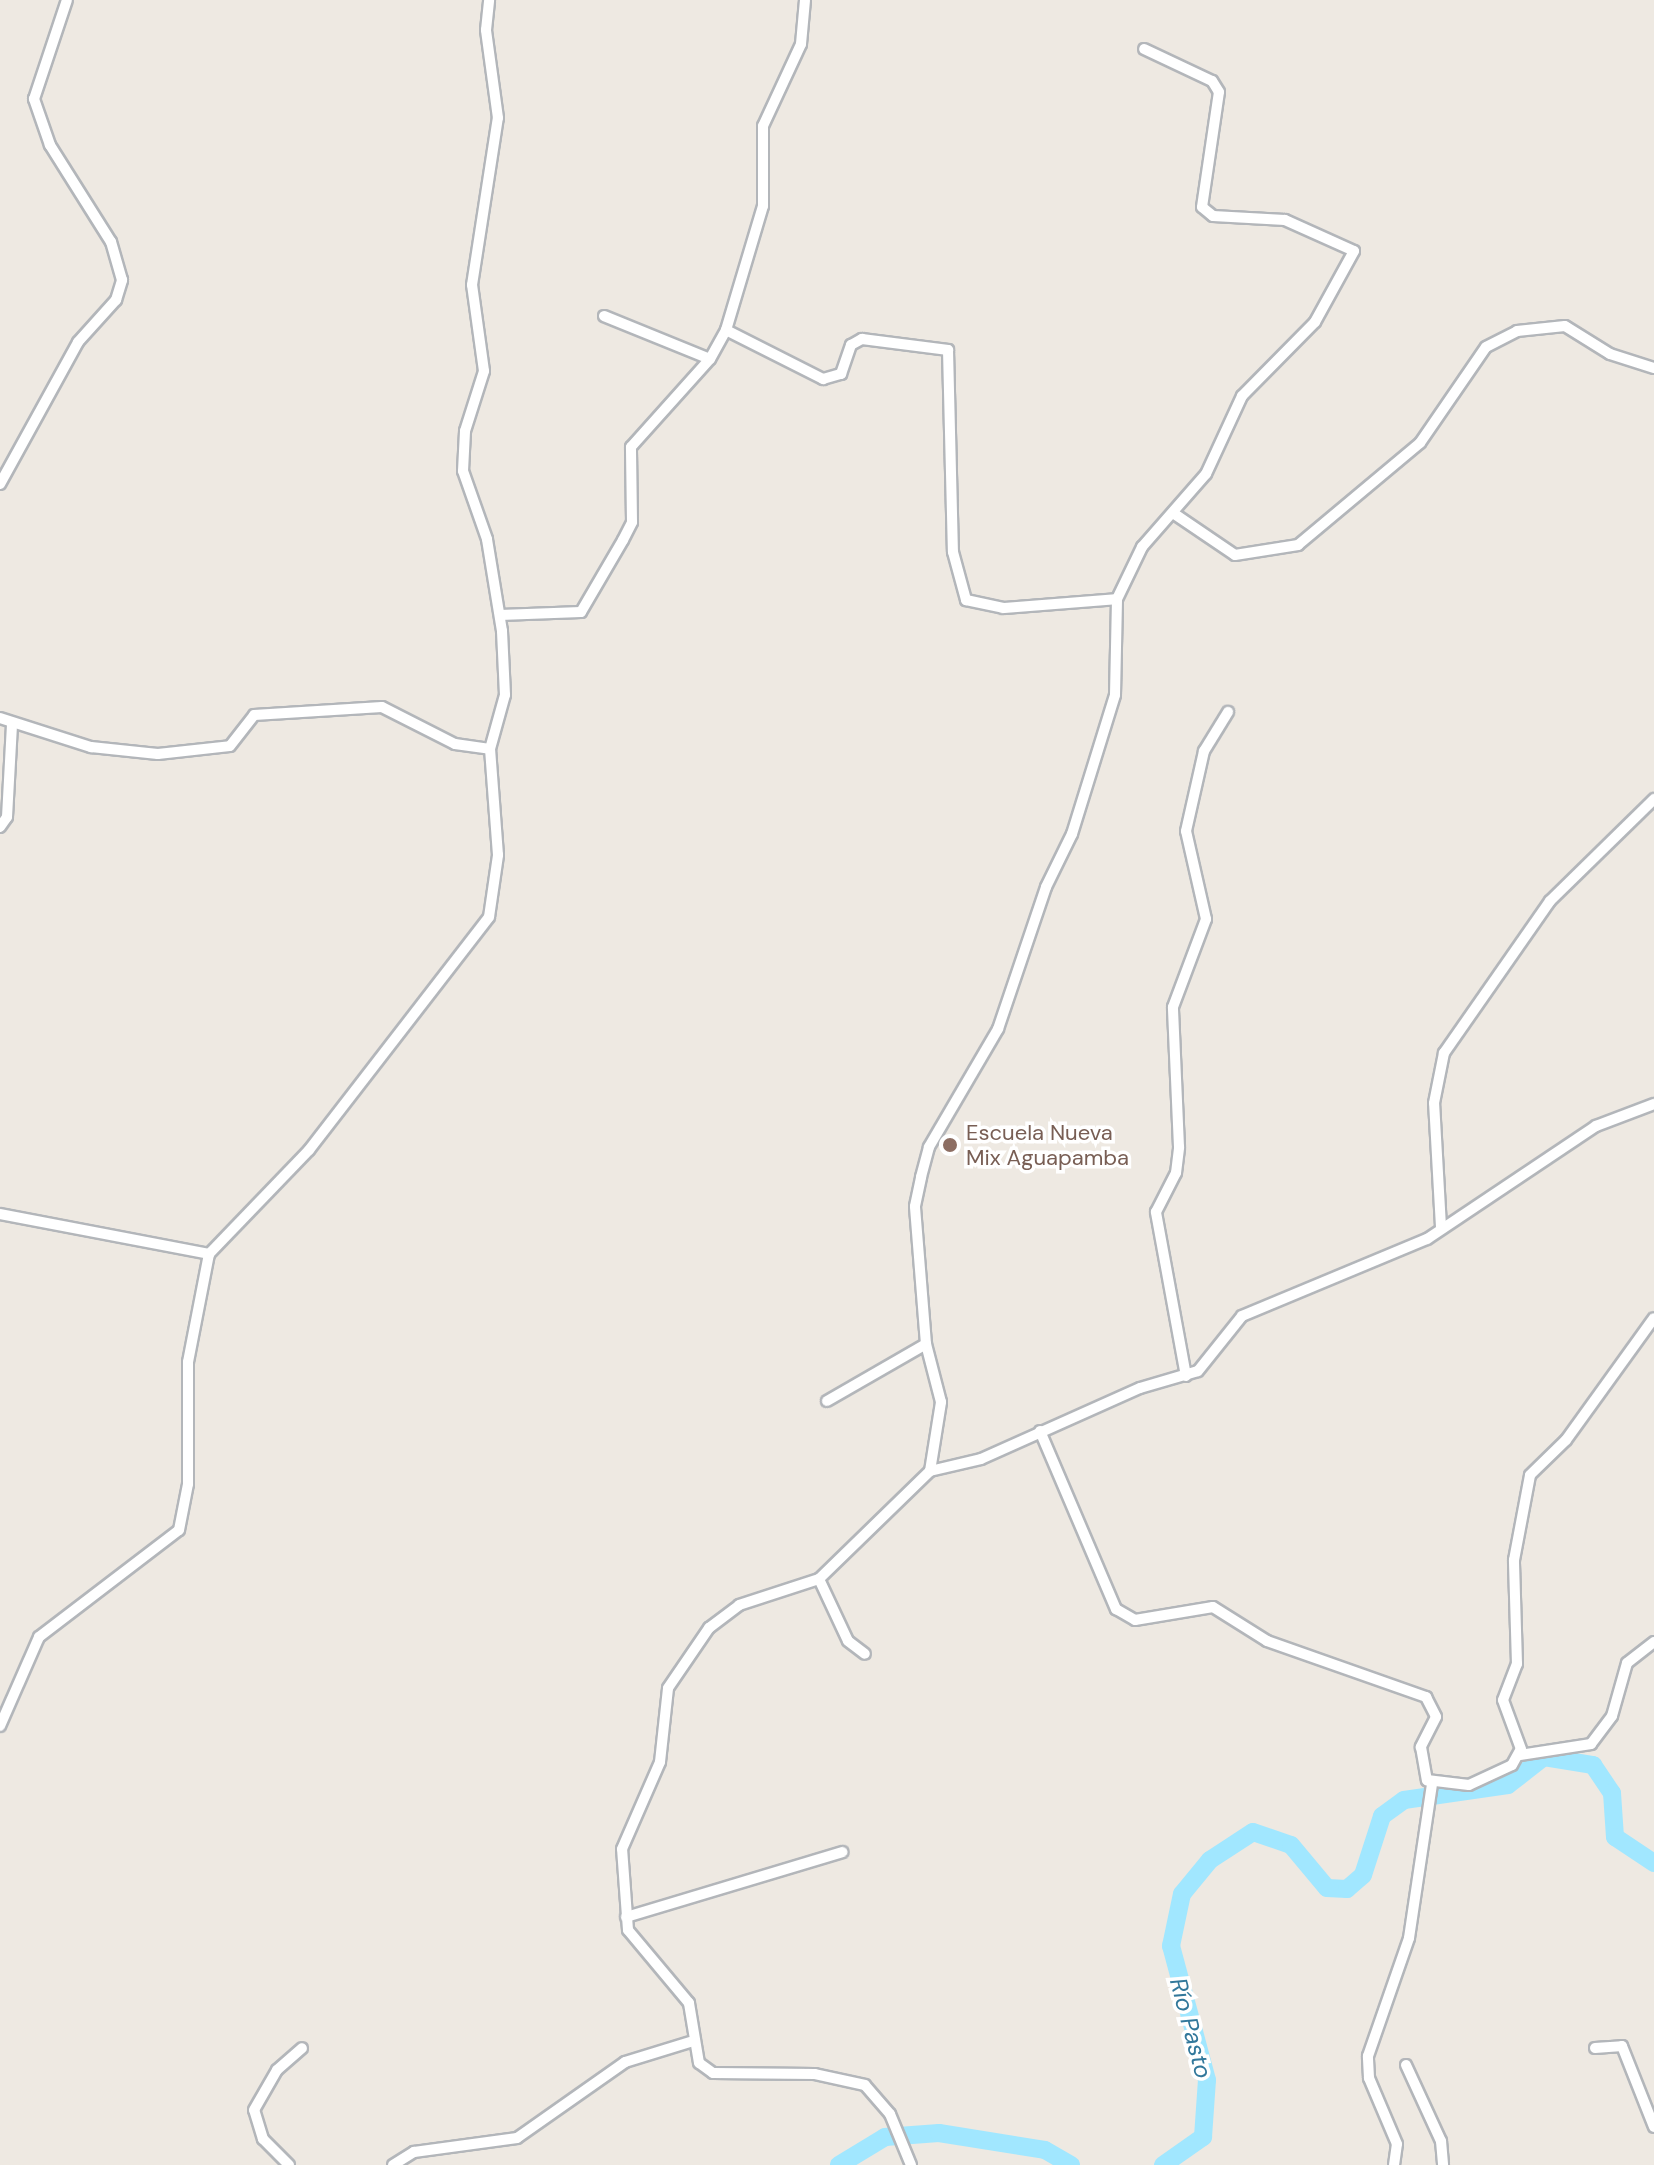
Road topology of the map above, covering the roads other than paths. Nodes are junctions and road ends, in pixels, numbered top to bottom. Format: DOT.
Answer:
graph roads {
  1 [pos="67,0"];
  2 [pos="489,0"];
  3 [pos="805,0"];
  4 [pos="1144,49"];
  5 [pos="604,316"];
  6 [pos="726,330"];
  7 [pos="710,359"];
  8 [pos="1654,368"];
  9 [pos="0,484"];
  10 [pos="1176,515"];
  11 [pos="1117,599"];
  12 [pos="500,615"];
  13 [pos="1228,712"];
  14 [pos="0,718"];
  15 [pos="12,724"];
  16 [pos="490,749"];
  17 [pos="1654,799"];
  18 [pos="0,827"];
  19 [pos="1654,1104"];
  20 [pos="0,1214"];
  21 [pos="1441,1227"];
  22 [pos="209,1254"];
  23 [pos="1654,1318"];
  24 [pos="926,1344"];
  25 [pos="1186,1376"];
  26 [pos="827,1401"];
  27 [pos="1040,1431"];
  28 [pos="930,1471"];
  29 [pos="819,1579"];
  30 [pos="1654,1642"];
  31 [pos="865,1654"];
  32 [pos="0,1726"];
  33 [pos="1520,1755"];
  34 [pos="1431,1789"];
  35 [pos="842,1852"];
  36 [pos="626,1917"];
  37 [pos="690,2042"];
  38 [pos="302,2048"];
  39 [pos="1595,2048"];
  40 [pos="1406,2065"];
  41 [pos="1654,2127"];
  42 [pos="289,2165"];
  43 [pos="393,2165"];
  44 [pos="911,2165"];
  45 [pos="1394,2165"];
  46 [pos="1443,2165"];
  1 -- 9 [label="street"];
  2 -- 12 [label="street"];
  3 -- 6 [label="street"];
  4 -- 10 [label="street"];
  5 -- 7 [label="street"];
  6 -- 7 [label="street"];
  6 -- 11 [label="street"];
  7 -- 12 [label="street"];
  8 -- 10 [label="street"];
  10 -- 11 [label="street"];
  11 -- 24 [label="street"];
  12 -- 16 [label="street"];
  13 -- 25 [label="street"];
  14 -- 15 [label="street"];
  15 -- 16 [label="street"];
  15 -- 18 [label="street"];
  16 -- 22 [label="street"];
  17 -- 21 [label="street"];
  19 -- 21 [label="street"];
  20 -- 22 [label="street"];
  21 -- 25 [label="street"];
  22 -- 32 [label="street"];
  23 -- 33 [label="street"];
  24 -- 26 [label="street"];
  24 -- 28 [label="street"];
  25 -- 27 [label="street"];
  27 -- 28 [label="street"];
  27 -- 34 [label="street"];
  28 -- 29 [label="street"];
  29 -- 31 [label="street"];
  29 -- 36 [label="street"];
  30 -- 33 [label="street"];
  33 -- 34 [label="street"];
  34 -- 45 [label="street"];
  35 -- 36 [label="street"];
  36 -- 37 [label="street"];
  37 -- 43 [label="street"];
  37 -- 44 [label="street"];
  38 -- 42 [label="street"];
  39 -- 41 [label="street"];
  40 -- 46 [label="street"];
}
